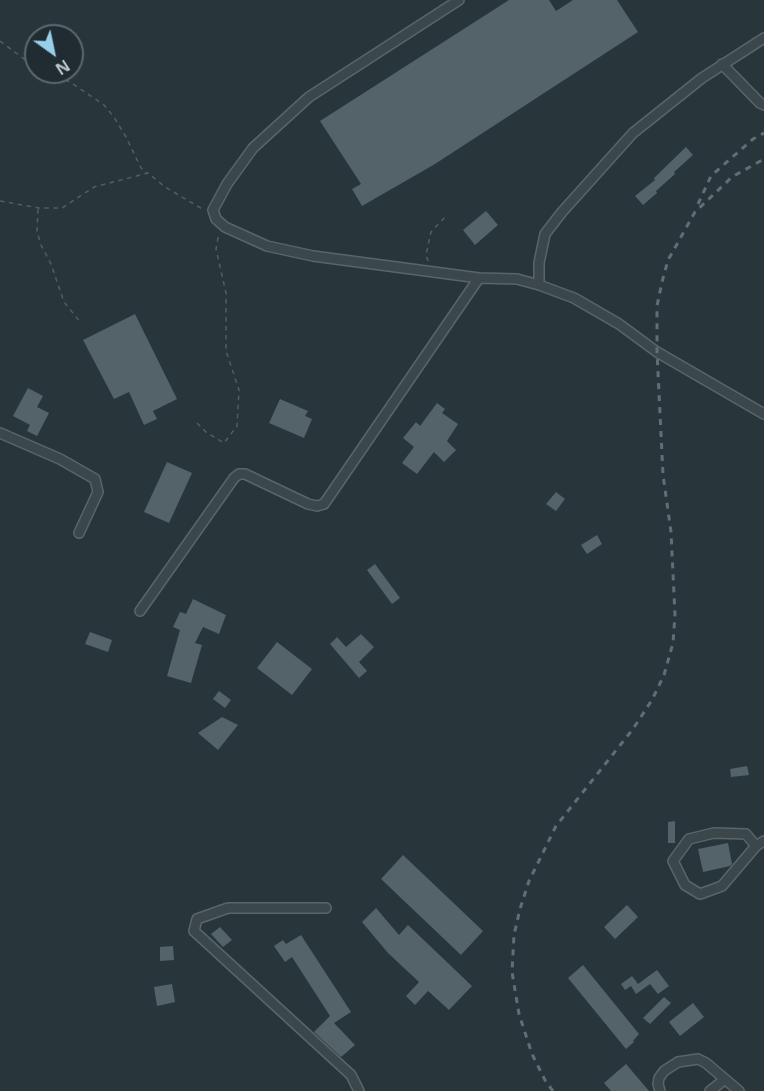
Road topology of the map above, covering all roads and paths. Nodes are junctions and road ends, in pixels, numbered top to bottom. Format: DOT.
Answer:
graph roads {
  1 [pos="459,0"];
  2 [pos="764,38"];
  3 [pos="0,41"];
  4 [pos="24,59"];
  5 [pos="722,64"];
  6 [pos="73,84"];
  7 [pos="764,105"];
  8 [pos="148,173"];
  9 [pos="0,201"];
  10 [pos="39,208"];
  11 [pos="445,217"];
  12 [pos="216,219"];
  13 [pos="430,271"];
  14 [pos="479,278"];
  15 [pos="539,285"];
  16 [pos="81,323"];
  17 [pos="764,414"];
  18 [pos="197,423"];
  19 [pos="0,433"];
  20 [pos="79,533"];
  21 [pos="140,611"];
  22 [pos="760,843"];
  23 [pos="326,908"];
  24 [pos="724,1080"];
  25 [pos="358,1091"];
  26 [pos="660,1091"];
  27 [pos="710,1091"];
  28 [pos="739,1091"];
  1 -- 12 [label="street"];
  2 -- 5 [label="street"];
  3 -- 4 [label="path"];
  5 -- 7 [label="street"];
  5 -- 15 [label="street"];
  6 -- 8 [label="path"];
  8 -- 10 [label="path"];
  8 -- 12 [label="path"];
  9 -- 10 [label="path"];
  10 -- 16 [label="path"];
  11 -- 13 [label="path"];
  12 -- 13 [label="street"];
  12 -- 18 [label="path"];
  13 -- 14 [label="street"];
  14 -- 15 [label="street"];
  14 -- 21 [label="street"];
  15 -- 17 [label="street"];
  19 -- 20 [label="street"];
  22 -- 22 [label="street"];
  23 -- 25 [label="street"];
  24 -- 26 [label="street"];
  24 -- 27 [label="street"];
  24 -- 28 [label="street"];
}
